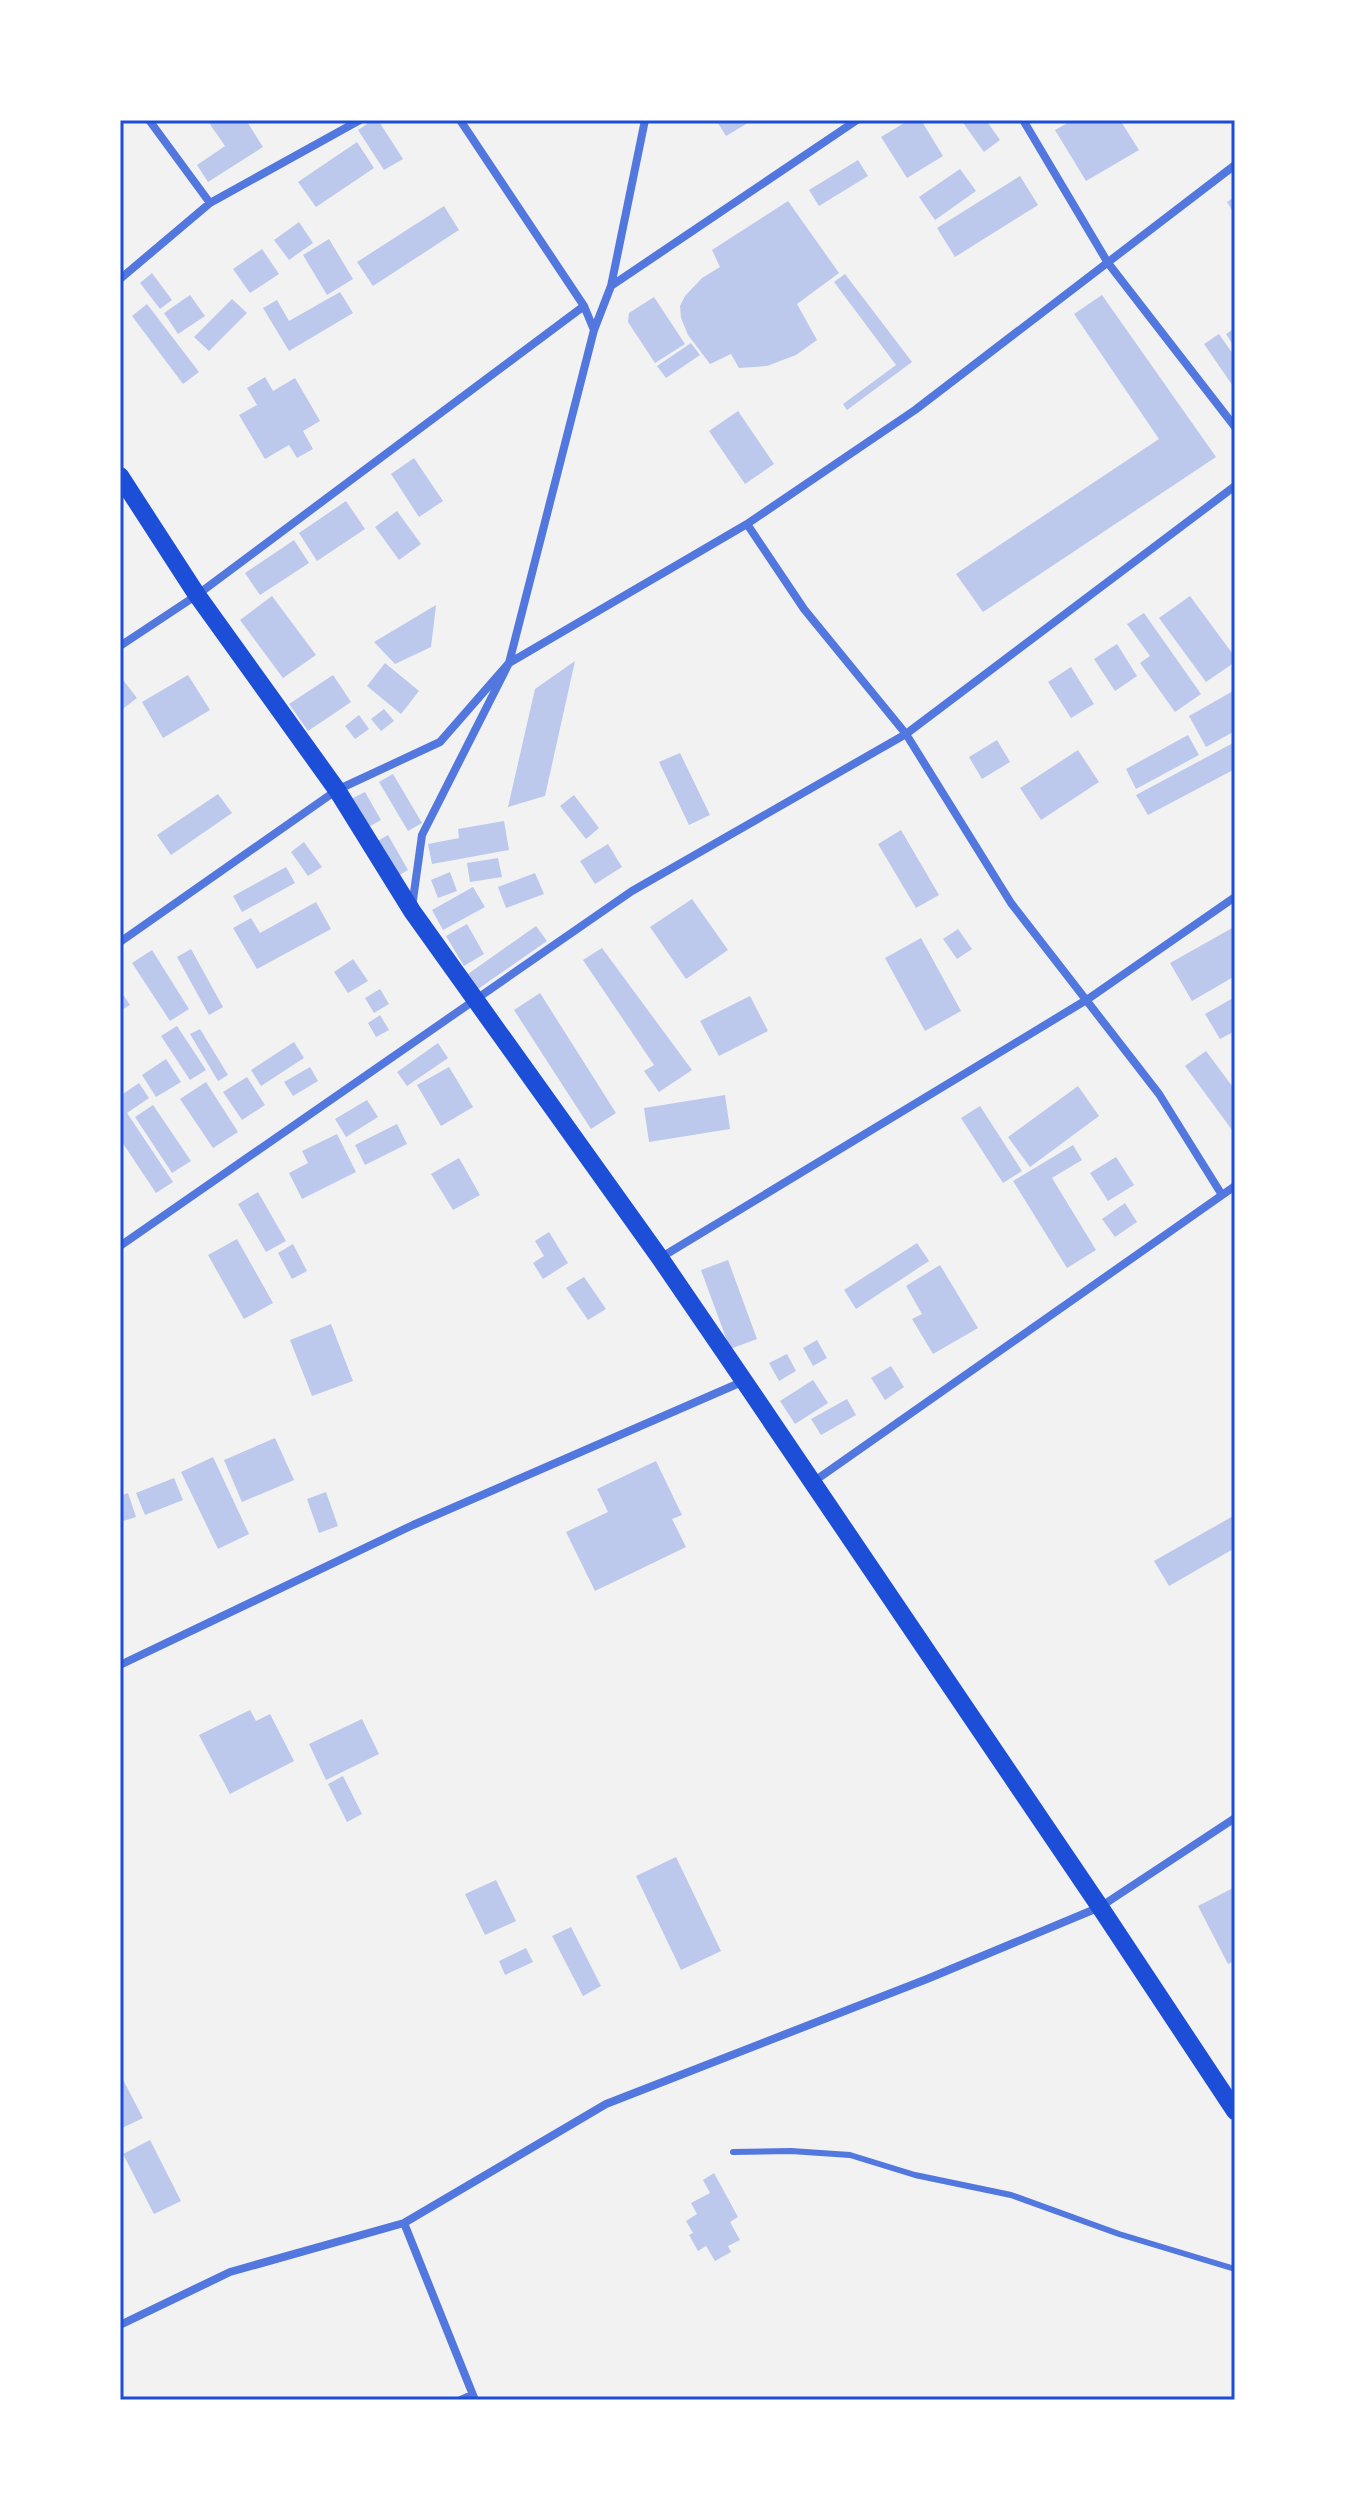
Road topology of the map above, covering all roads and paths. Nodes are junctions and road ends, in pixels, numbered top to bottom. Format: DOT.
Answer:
graph roads {
  1 [pos="149,120"];
  2 [pos="360,120"];
  3 [pos="460,120"];
  4 [pos="645,120"];
  5 [pos="857,120"];
  6 [pos="1023,120"];
  7 [pos="1235,165"];
  8 [pos="210,203"];
  9 [pos="1108,263"];
  10 [pos="120,279"];
  11 [pos="611,286"];
  12 [pos="584,306"];
  13 [pos="594,330"];
  14 [pos="1235,427"];
  15 [pos="120,476"];
  16 [pos="1235,486"];
  17 [pos="747,524"];
  18 [pos="197,595"];
  19 [pos="120,646"];
  20 [pos="509,663"];
  21 [pos="906,734"];
  22 [pos="337,790"];
  23 [pos="1235,897"];
  24 [pos="412,911"];
  25 [pos="120,942"];
  26 [pos="1088,999"];
  27 [pos="476,1000"];
  28 [pos="1235,1186"];
  29 [pos="1222,1195"];
  30 [pos="120,1246"];
  31 [pos="660,1258"];
  32 [pos="744,1381"];
  33 [pos="812,1482"];
  34 [pos="120,1665"];
  35 [pos="1235,1818"];
  36 [pos="1100,1907"];
  37 [pos="1235,2111"];
  38 [pos="733,2152"];
  39 [pos="404,2223"];
  40 [pos="1235,2269"];
  41 [pos="120,2325"];
  42 [pos="473,2397"];
  43 [pos="461,2400"];
  1 -- 8 [label="street"];
  2 -- 8 [label="street"];
  3 -- 12 [label="street"];
  4 -- 11 [label="street"];
  5 -- 11 [label="street"];
  6 -- 9 [label="street"];
  7 -- 9 [label="street"];
  8 -- 10 [label="street"];
  9 -- 14 [label="street"];
  9 -- 17 [label="street"];
  11 -- 13 [label="street"];
  12 -- 13 [label="street"];
  12 -- 18 [label="street"];
  13 -- 20 [label="street"];
  15 -- 18 [label="main road"];
  16 -- 21 [label="street"];
  17 -- 20 [label="street"];
  17 -- 21 [label="street"];
  18 -- 19 [label="street"];
  18 -- 22 [label="main road"];
  20 -- 22 [label="street"];
  20 -- 24 [label="street"];
  21 -- 26 [label="street"];
  21 -- 27 [label="street"];
  22 -- 24 [label="main road"];
  22 -- 25 [label="street"];
  23 -- 26 [label="street"];
  24 -- 27 [label="main road"];
  26 -- 29 [label="street"];
  26 -- 31 [label="street"];
  27 -- 30 [label="street"];
  27 -- 31 [label="main road"];
  28 -- 29 [label="street"];
  29 -- 33 [label="street"];
  31 -- 32 [label="main road"];
  32 -- 33 [label="main road"];
  32 -- 34 [label="street"];
  33 -- 36 [label="main road"];
  35 -- 36 [label="street"];
  36 -- 37 [label="main road"];
  36 -- 39 [label="street"];
  38 -- 40 [label="lane"];
  39 -- 41 [label="street"];
  39 -- 42 [label="street"];
  42 -- 43 [label="street"];
}
